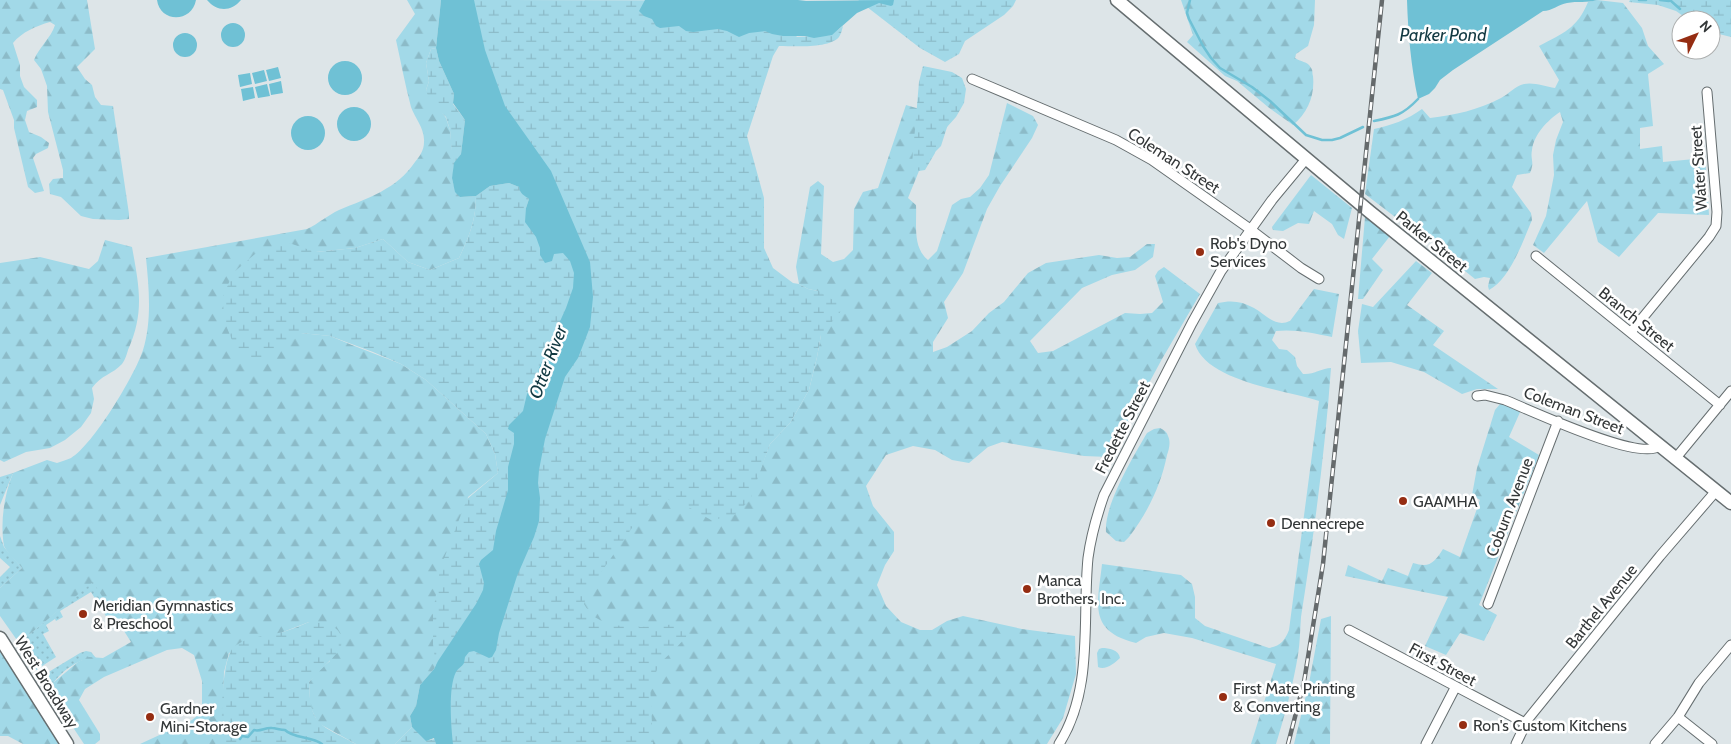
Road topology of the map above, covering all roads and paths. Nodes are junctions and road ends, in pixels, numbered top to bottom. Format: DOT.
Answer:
graph roads {
  1 [pos="1117,0"];
  2 [pos="972,78"];
  3 [pos="1707,92"];
  4 [pos="1306,159"];
  5 [pos="1250,229"];
  6 [pos="1536,256"];
  7 [pos="1319,279"];
  8 [pos="1631,332"];
  9 [pos="1731,391"];
  10 [pos="1477,396"];
  11 [pos="1720,405"];
  12 [pos="1558,421"];
  13 [pos="1659,446"];
  14 [pos="1675,459"];
  15 [pos="1716,492"];
  16 [pos="1731,503"];
  17 [pos="1488,604"];
  18 [pos="1349,630"];
  19 [pos="0,638"];
  20 [pos="1731,645"];
  21 [pos="1455,688"];
  22 [pos="1678,717"];
  23 [pos="1525,723"];
  24 [pos="67,744"];
  25 [pos="1059,744"];
  26 [pos="1426,744"];
  27 [pos="1516,744"];
  28 [pos="1655,744"];
  29 [pos="1712,744"];
  1 -- 4 [label="main road, Parker Street"];
  2 -- 5 [label="street, Coleman Street"];
  3 -- 8 [label="street, Water Street"];
  4 -- 5 [label="street, Fredette Street"];
  4 -- 13 [label="main road, Parker Street"];
  5 -- 7 [label="street, Coleman Street"];
  5 -- 25 [label="street, Fredette Street"];
  6 -- 8 [label="street, Branch Street"];
  8 -- 11 [label="street, Branch Street"];
  9 -- 11 [label="street"];
  10 -- 12 [label="street, Coleman Street"];
  11 -- 14 [label="street"];
  12 -- 13 [label="street, Coleman Street"];
  12 -- 17 [label="street, Coburn Avenue"];
  13 -- 14 [label="main road, Parker Street"];
  14 -- 15 [label="main road, Parker Street"];
  15 -- 16 [label="main road, Parker Street"];
  15 -- 23 [label="street, Barthel Avenue"];
  18 -- 21 [label="street, First Street"];
  19 -- 24 [label="main road, West Broadway"];
  20 -- 22 [label="street"];
  21 -- 23 [label="street, First Street"];
  21 -- 26 [label="street"];
  22 -- 28 [label="street"];
  22 -- 29 [label="street"];
  23 -- 27 [label="street, Barthel Avenue"];
}
